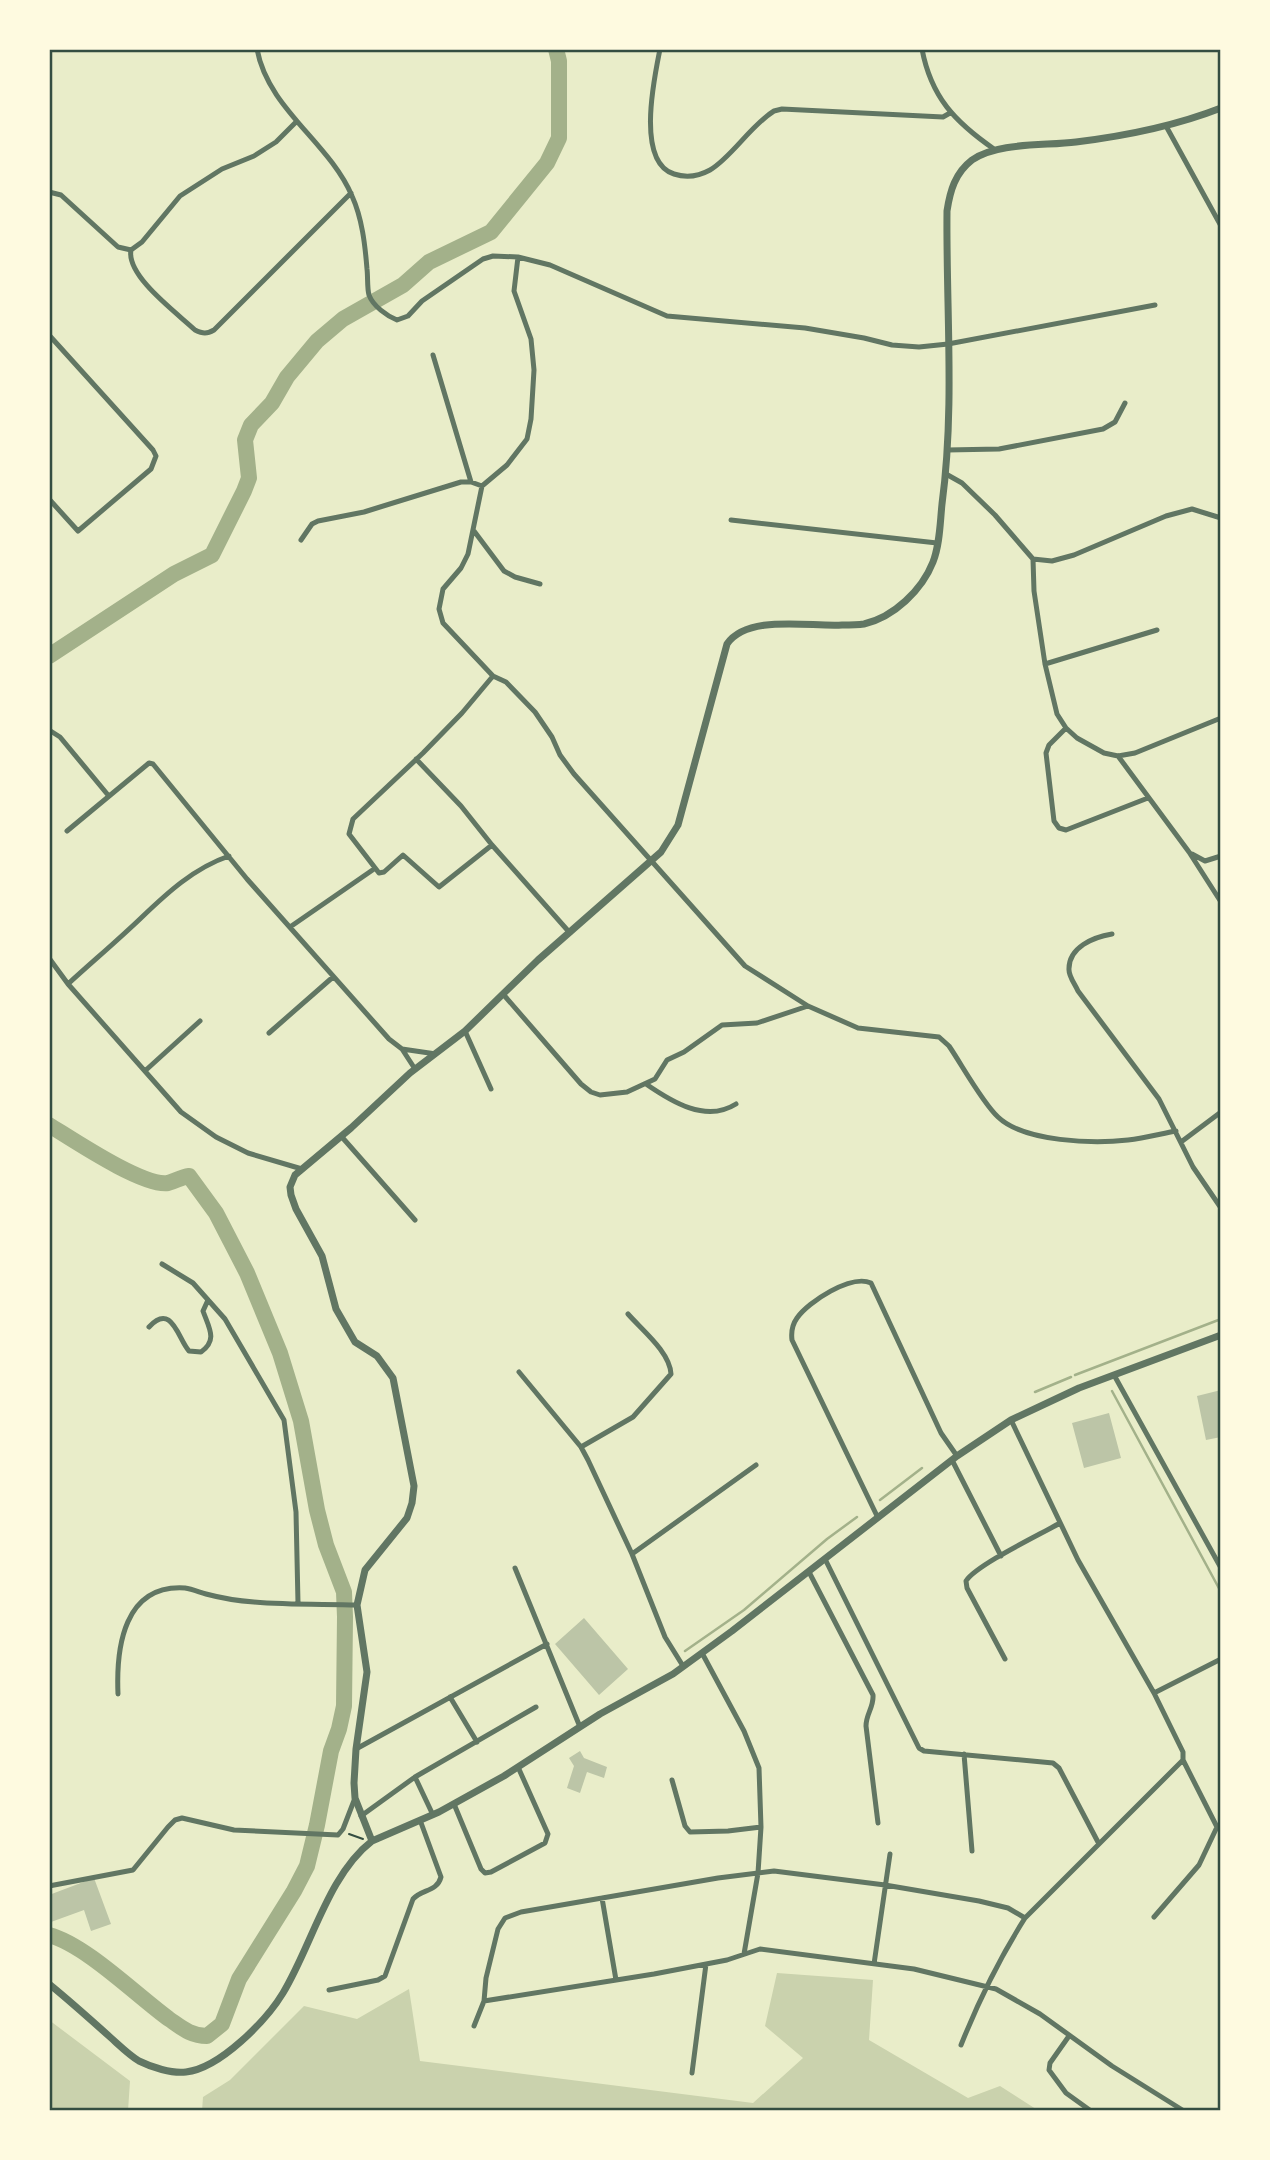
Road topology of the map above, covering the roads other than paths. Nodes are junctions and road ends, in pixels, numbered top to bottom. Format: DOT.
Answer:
graph roads {
  1 [pos="257,49"];
  2 [pos="660,49"];
  3 [pos="922,49"];
  4 [pos="1221,108"];
  5 [pos="950,113"];
  6 [pos="296,122"];
  7 [pos="1166,126"];
  8 [pos="993,149"];
  9 [pos="49,191"];
  10 [pos="351,194"];
  11 [pos="1221,226"];
  12 [pos="131,250"];
  13 [pos="518,257"];
  14 [pos="1155,305"];
  15 [pos="49,335"];
  16 [pos="948,344"];
  17 [pos="433,355"];
  18 [pos="1125,403"];
  19 [pos="947,450"];
  20 [pos="946,474"];
  21 [pos="471,482"];
  22 [pos="482,486"];
  23 [pos="49,499"];
  24 [pos="1221,518"];
  25 [pos="731,520"];
  26 [pos="474,531"];
  27 [pos="301,540"];
  28 [pos="937,543"];
  29 [pos="1033,559"];
  30 [pos="540,584"];
  31 [pos="1157,629"];
  32 [pos="1045,664"];
  33 [pos="493,676"];
  34 [pos="1221,718"];
  35 [pos="1066,728"];
  36 [pos="49,730"];
  37 [pos="1118,756"];
  38 [pos="416,759"];
  39 [pos="108,795"];
  40 [pos="1149,798"];
  41 [pos="67,831"];
  42 [pos="492,845"];
  43 [pos="1189,852"];
  44 [pos="229,856"];
  45 [pos="1221,856"];
  46 [pos="652,860"];
  47 [pos="374,869"];
  48 [pos="1221,902"];
  49 [pos="290,927"];
  50 [pos="570,933"];
  51 [pos="1112,934"];
  52 [pos="49,958"];
  53 [pos="333,976"];
  54 [pos="68,984"];
  55 [pos="503,994"];
  56 [pos="808,1006"];
  57 [pos="200,1021"];
  58 [pos="465,1031"];
  59 [pos="269,1033"];
  60 [pos="402,1049"];
  61 [pos="436,1054"];
  62 [pos="415,1069"];
  63 [pos="146,1070"];
  64 [pos="646,1084"];
  65 [pos="491,1089"];
  66 [pos="736,1104"];
  67 [pos="1221,1112"];
  68 [pos="1176,1131"];
  69 [pos="341,1136"];
  70 [pos="1181,1142"];
  71 [pos="302,1169"];
  72 [pos="1221,1208"];
  73 [pos="415,1220"];
  74 [pos="162,1264"];
  75 [pos="208,1300"];
  76 [pos="628,1314"];
  77 [pos="149,1327"];
  78 [pos="1221,1335"];
  79 [pos="519,1372"];
  80 [pos="1114,1376"];
  81 [pos="1011,1420"];
  82 [pos="580,1447"];
  83 [pos="954,1458"];
  84 [pos="756,1465"];
  85 [pos="878,1518"];
  86 [pos="1060,1523"];
  87 [pos="632,1554"];
  88 [pos="1000,1556"];
  89 [pos="825,1559"];
  90 [pos="516,1568"];
  91 [pos="1221,1568"];
  92 [pos="809,1572"];
  93 [pos="298,1603"];
  94 [pos="357,1605"];
  95 [pos="547,1644"];
  96 [pos="702,1653"];
  97 [pos="1004,1659"];
  98 [pos="1221,1659"];
  99 [pos="683,1666"];
  100 [pos="1154,1693"];
  101 [pos="118,1694"];
  102 [pos="450,1697"];
  103 [pos="536,1707"];
  104 [pos="580,1727"];
  105 [pos="477,1742"];
  106 [pos="356,1749"];
  107 [pos="964,1755"];
  108 [pos="1183,1760"];
  109 [pos="518,1767"];
  110 [pos="415,1777"];
  111 [pos="672,1780"];
  112 [pos="355,1798"];
  113 [pos="454,1804"];
  114 [pos="433,1815"];
  115 [pos="361,1816"];
  116 [pos="420,1820"];
  117 [pos="878,1823"];
  118 [pos="761,1827"];
  119 [pos="1219,1827"];
  120 [pos="368,1840"];
  121 [pos="1099,1844"];
  122 [pos="972,1851"];
  123 [pos="890,1854"];
  124 [pos="758,1873"];
  125 [pos="49,1885"];
  126 [pos="885,1885"];
  127 [pos="602,1898"];
  128 [pos="1154,1917"];
  129 [pos="1025,1918"];
  130 [pos="744,1954"];
  131 [pos="706,1964"];
  132 [pos="874,1964"];
  133 [pos="616,1980"];
  134 [pos="49,1984"];
  135 [pos="985,1986"];
  136 [pos="329,1990"];
  137 [pos="484,2001"];
  138 [pos="474,2026"];
  139 [pos="1069,2036"];
  140 [pos="961,2045"];
  141 [pos="692,2073"];
  142 [pos="1091,2111"];
  143 [pos="1184,2111"];
  1 -- 6 [label="street"];
  2 -- 5 [label="street"];
  3 -- 5 [label="street"];
  4 -- 7 [label="street"];
  5 -- 8 [label="street"];
  6 -- 10 [label="street"];
  6 -- 12 [label="street"];
  7 -- 8 [label="street"];
  7 -- 11 [label="street"];
  8 -- 16 [label="street"];
  9 -- 12 [label="street"];
  10 -- 12 [label="street"];
  10 -- 13 [label="street"];
  13 -- 16 [label="street"];
  13 -- 22 [label="street"];
  14 -- 16 [label="street"];
  15 -- 23 [label="street"];
  16 -- 19 [label="street"];
  17 -- 21 [label="street"];
  18 -- 19 [label="street"];
  19 -- 20 [label="street"];
  20 -- 28 [label="street"];
  20 -- 29 [label="street"];
  21 -- 22 [label="street"];
  21 -- 27 [label="street"];
  22 -- 26 [label="street"];
  24 -- 29 [label="street"];
  25 -- 28 [label="street"];
  26 -- 30 [label="street"];
  26 -- 33 [label="street"];
  28 -- 46 [label="street"];
  29 -- 32 [label="street"];
  31 -- 32 [label="street"];
  32 -- 35 [label="street"];
  33 -- 38 [label="street"];
  33 -- 46 [label="street"];
  34 -- 37 [label="street"];
  35 -- 37 [label="street"];
  35 -- 40 [label="street"];
  36 -- 39 [label="street"];
  37 -- 40 [label="street"];
  38 -- 42 [label="street"];
  38 -- 47 [label="street"];
  39 -- 41 [label="street"];
  39 -- 44 [label="street"];
  40 -- 43 [label="street"];
  42 -- 47 [label="street"];
  42 -- 50 [label="street"];
  43 -- 45 [label="street"];
  43 -- 48 [label="street"];
  44 -- 49 [label="street"];
  44 -- 54 [label="street"];
  46 -- 50 [label="street"];
  46 -- 56 [label="street"];
  47 -- 49 [label="street"];
  49 -- 53 [label="street"];
  50 -- 55 [label="street"];
  51 -- 68 [label="street"];
  52 -- 54 [label="street"];
  53 -- 59 [label="street"];
  53 -- 60 [label="street"];
  54 -- 63 [label="street"];
  55 -- 58 [label="street"];
  55 -- 64 [label="street"];
  56 -- 64 [label="street"];
  56 -- 68 [label="street"];
  57 -- 63 [label="street"];
  58 -- 61 [label="street"];
  58 -- 65 [label="street"];
  60 -- 61 [label="street"];
  60 -- 62 [label="street"];
  61 -- 62 [label="street"];
  62 -- 69 [label="street"];
  63 -- 71 [label="street"];
  64 -- 66 [label="street"];
  67 -- 70 [label="street"];
  68 -- 70 [label="street"];
  69 -- 71 [label="street"];
  69 -- 73 [label="street"];
  70 -- 72 [label="street"];
  71 -- 94 [label="street"];
  74 -- 75 [label="street"];
  75 -- 77 [label="street"];
  75 -- 93 [label="street"];
  76 -- 82 [label="street"];
  78 -- 80 [label="street"];
  79 -- 82 [label="street"];
  80 -- 81 [label="street"];
  80 -- 91 [label="street"];
  81 -- 83 [label="street"];
  81 -- 86 [label="street"];
  82 -- 87 [label="street"];
  83 -- 85 [label="street"];
  83 -- 85 [label="street"];
  83 -- 88 [label="street"];
  84 -- 87 [label="street"];
  85 -- 89 [label="street"];
  86 -- 88 [label="street"];
  86 -- 100 [label="street"];
  87 -- 99 [label="street"];
  88 -- 97 [label="street"];
  89 -- 92 [label="street"];
  89 -- 107 [label="street"];
  90 -- 95 [label="street"];
  92 -- 96 [label="street"];
  92 -- 117 [label="street"];
  93 -- 94 [label="street"];
  93 -- 101 [label="street"];
  94 -- 106 [label="street"];
  95 -- 102 [label="street"];
  95 -- 104 [label="street"];
  96 -- 99 [label="street"];
  96 -- 118 [label="street"];
  98 -- 100 [label="street"];
  99 -- 104 [label="street"];
  100 -- 108 [label="street"];
  102 -- 105 [label="street"];
  102 -- 106 [label="street"];
  103 -- 105 [label="street"];
  104 -- 109 [label="street"];
  105 -- 110 [label="street"];
  106 -- 112 [label="street"];
  107 -- 121 [label="street"];
  107 -- 122 [label="street"];
  108 -- 119 [label="street"];
  108 -- 121 [label="street"];
  109 -- 113 [label="street"];
  109 -- 113 [label="street"];
  110 -- 114 [label="street"];
  110 -- 115 [label="street"];
  111 -- 118 [label="street"];
  112 -- 115 [label="street"];
  112 -- 125 [label="street"];
  113 -- 114 [label="street"];
  114 -- 116 [label="street"];
  115 -- 120 [label="street"];
  116 -- 120 [label="street"];
  116 -- 136 [label="street"];
  118 -- 124 [label="street"];
  119 -- 128 [label="street"];
  120 -- 134 [label="street"];
  121 -- 129 [label="street"];
  123 -- 126 [label="street"];
  124 -- 126 [label="street"];
  124 -- 127 [label="street"];
  124 -- 130 [label="street"];
  126 -- 129 [label="street"];
  126 -- 132 [label="street"];
  127 -- 133 [label="street"];
  127 -- 137 [label="street"];
  129 -- 135 [label="street"];
  130 -- 131 [label="street"];
  130 -- 132 [label="street"];
  131 -- 133 [label="street"];
  131 -- 141 [label="street"];
  132 -- 135 [label="street"];
  133 -- 137 [label="street"];
  135 -- 139 [label="street"];
  135 -- 140 [label="street"];
  137 -- 138 [label="street"];
  139 -- 142 [label="street"];
  139 -- 143 [label="street"];
}
